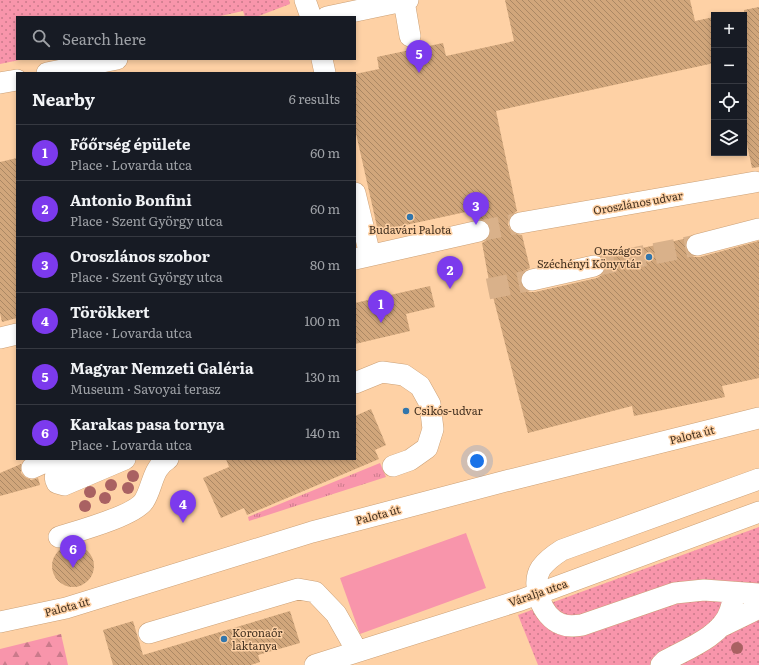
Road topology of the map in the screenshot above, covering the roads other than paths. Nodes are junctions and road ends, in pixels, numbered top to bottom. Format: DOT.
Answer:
graph roads {
  1 [pos="305,0"];
  2 [pos="406,0"];
  3 [pos="312,16"];
  4 [pos="332,16"];
  5 [pos="410,36"];
  6 [pos="112,60"];
  7 [pos="322,60"];
  8 [pos="52,72"];
  9 [pos="325,72"];
  10 [pos="16,80"];
  11 [pos="0,84"];
  12 [pos="755,182"];
  13 [pos="356,202"];
  14 [pos="520,224"];
  15 [pos="759,229"];
  16 [pos="479,231"];
  17 [pos="696,245"];
  18 [pos="362,257"];
  19 [pos="594,266"];
  20 [pos="532,280"];
  21 [pos="16,334"];
  22 [pos="0,338"];
  23 [pos="356,383"];
  24 [pos="759,418"];
  25 [pos="50,460"];
  26 [pos="84,460"];
  27 [pos="124,460"];
  28 [pos="163,460"];
  29 [pos="393,466"];
  30 [pos="32,468"];
  31 [pos="759,479"];
  32 [pos="759,512"];
  33 [pos="59,537"];
  34 [pos="538,593"];
  35 [pos="735,593"];
  36 [pos="759,594"];
  37 [pos="759,608"];
  38 [pos="0,622"];
  39 [pos="719,628"];
  40 [pos="149,633"];
  41 [pos="357,651"];
  42 [pos="315,665"];
  43 [pos="661,665"];
  1 -- 3 [label="street"];
  2 -- 4 [label="street"];
  2 -- 5 [label="street"];
  6 -- 8 [label="street"];
  7 -- 9 [label="street"];
  10 -- 11 [label="street"];
  12 -- 14 [label="street, Oroszlános udvar"];
  13 -- 18 [label="street"];
  15 -- 17 [label="street"];
  16 -- 18 [label="street"];
  19 -- 20 [label="street"];
  21 -- 22 [label="street"];
  23 -- 29 [label="street"];
  24 -- 38 [label="street, Palota út"];
  25 -- 30 [label="street"];
  26 -- 27 [label="street"];
  28 -- 33 [label="street"];
  31 -- 34 [label="street"];
  32 -- 34 [label="street, Váralja utca"];
  34 -- 35 [label="street"];
  34 -- 41 [label="street, Váralja utca"];
  35 -- 36 [label="street"];
  35 -- 39 [label="street"];
  37 -- 39 [label="street"];
  39 -- 43 [label="street"];
  40 -- 41 [label="street"];
  41 -- 42 [label="street, Váralja utca"];
}
